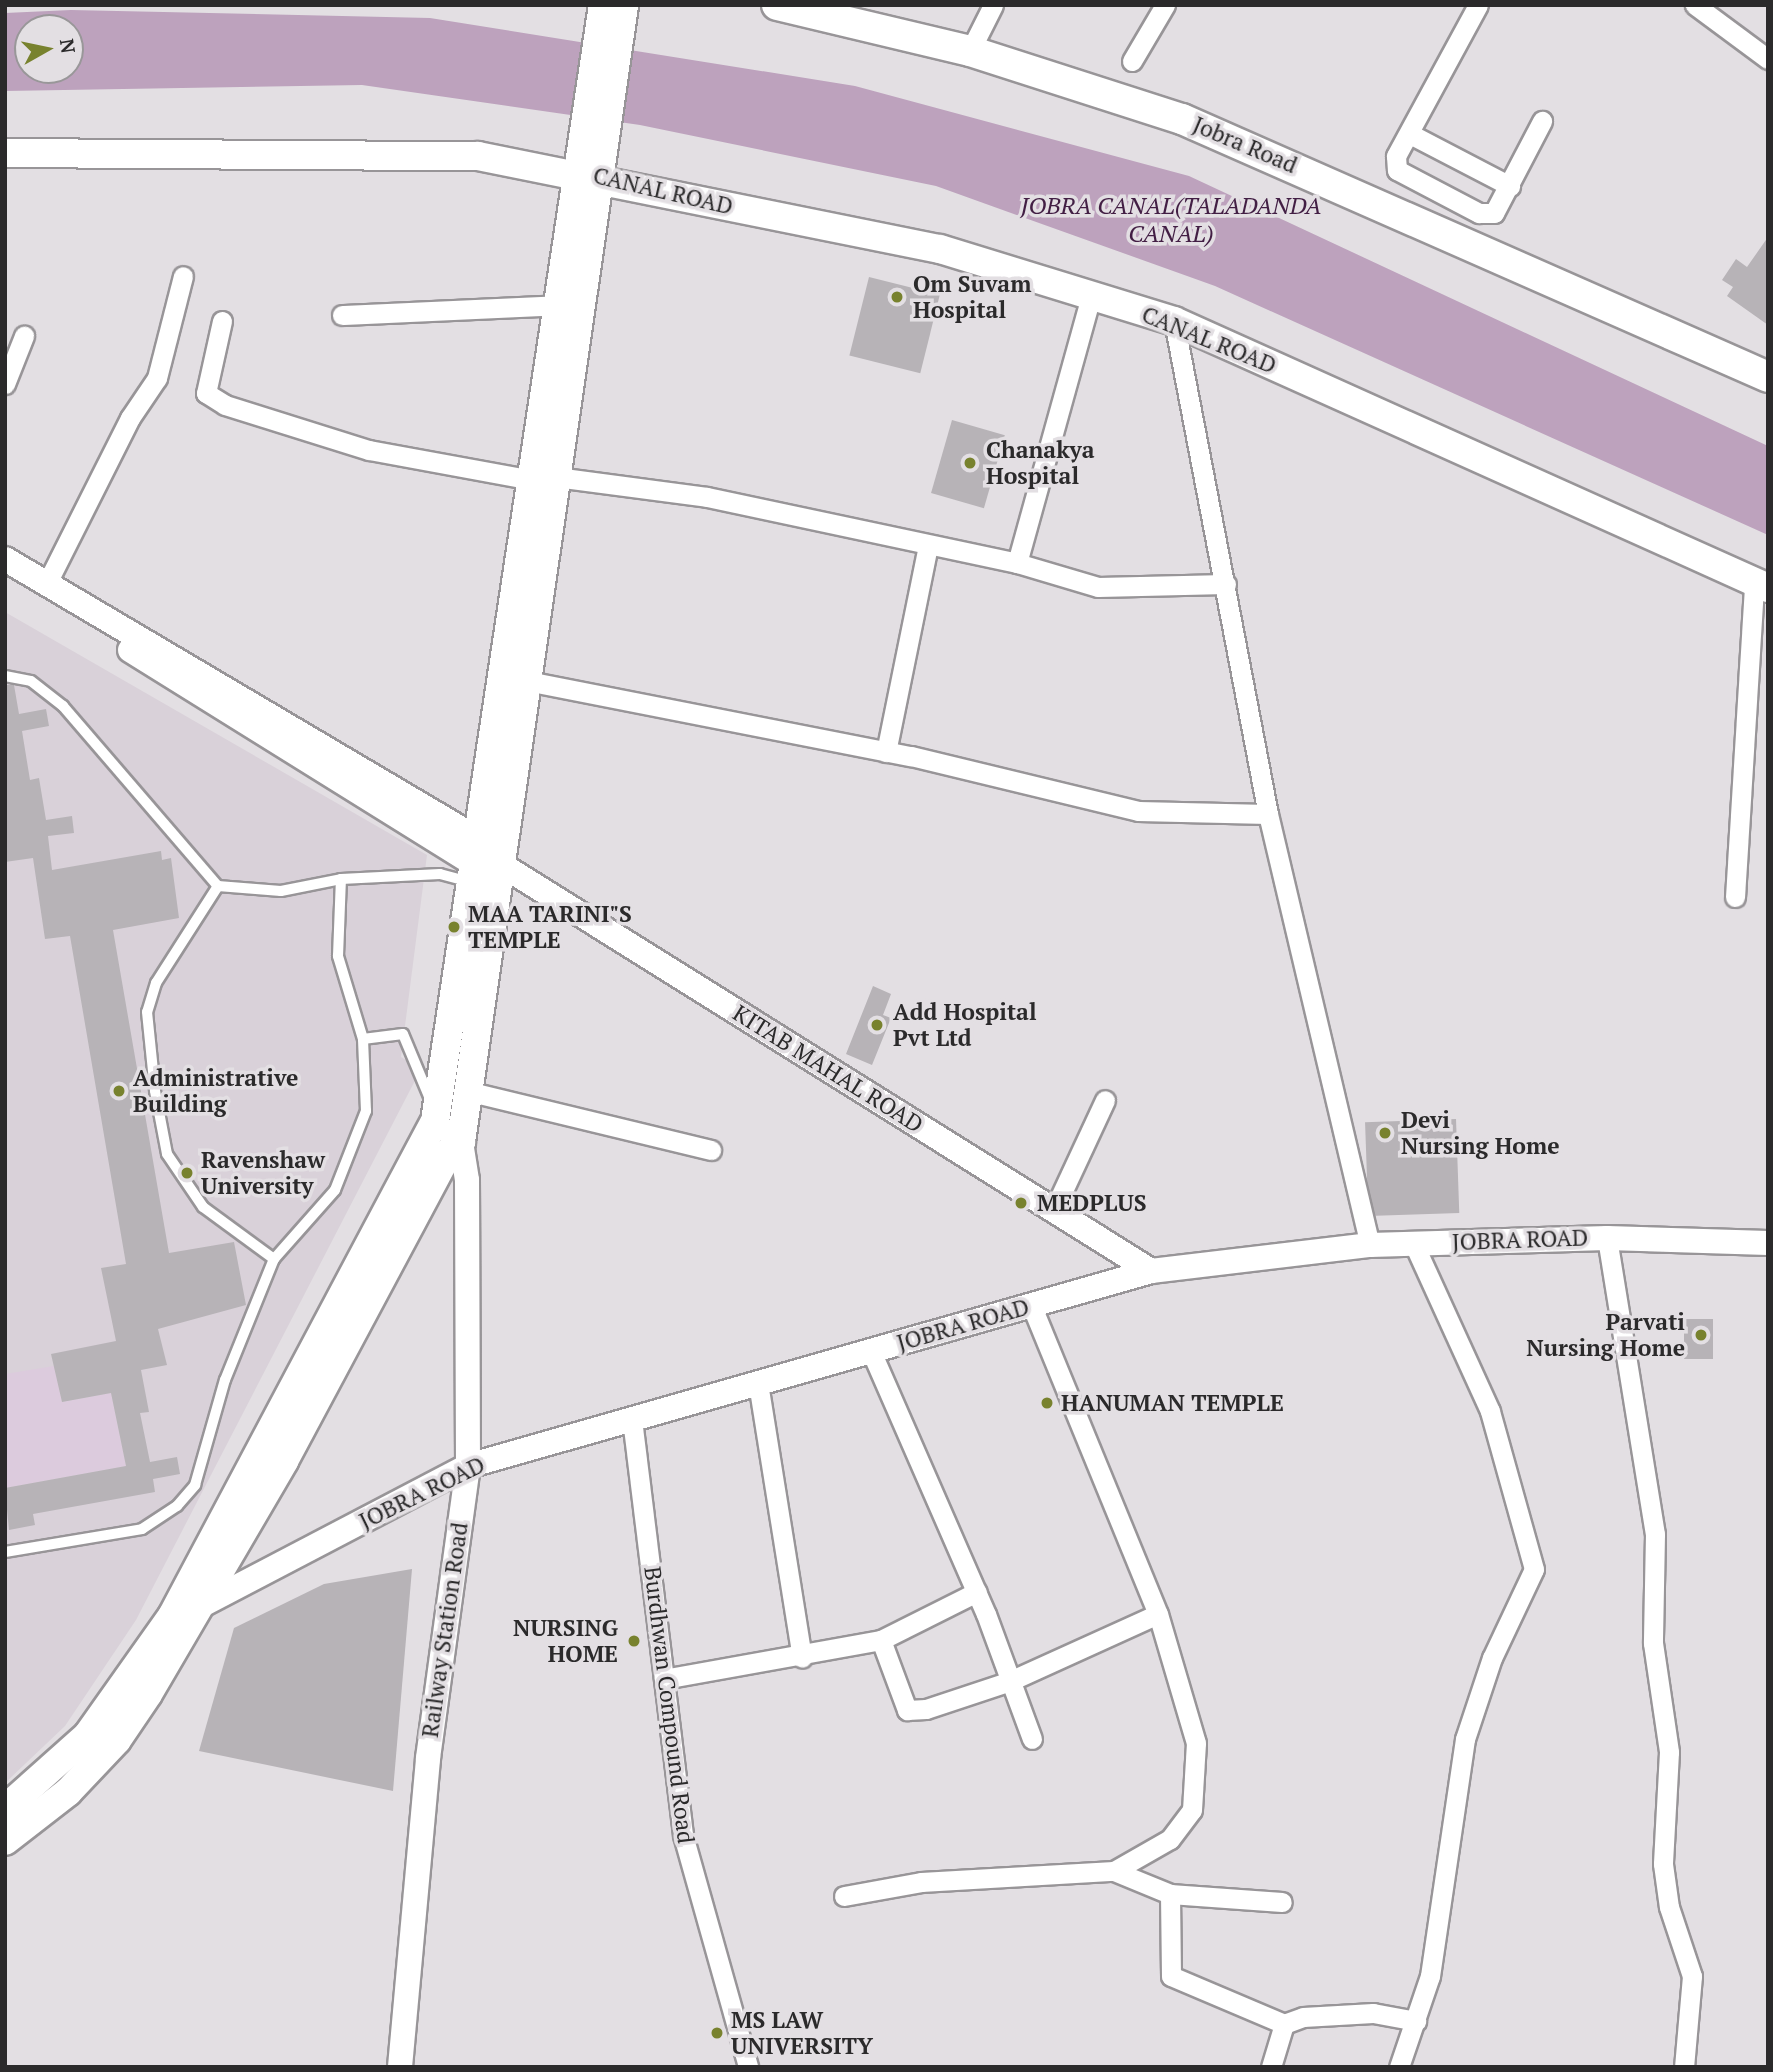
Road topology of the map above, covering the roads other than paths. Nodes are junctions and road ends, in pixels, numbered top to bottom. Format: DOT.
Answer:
graph roads {
  1 [pos="778,5"];
  2 [pos="993,5"];
  3 [pos="1165,5"];
  4 [pos="1478,5"];
  5 [pos="1696,5"];
  6 [pos="613,7"];
  7 [pos="970,51"];
  8 [pos="1768,59"];
  9 [pos="1132,61"];
  10 [pos="1542,121"];
  11 [pos="1409,134"];
  12 [pos="5,153"];
  13 [pos="591,167"];
  14 [pos="1510,186"];
  15 [pos="183,276"];
  16 [pos="1091,297"];
  17 [pos="559,304"];
  18 [pos="341,315"];
  19 [pos="222,321"];
  20 [pos="1174,321"];
  21 [pos="24,336"];
  22 [pos="1768,377"];
  23 [pos="5,384"];
  24 [pos="544,479"];
  25 [pos="928,546"];
  26 [pos="5,559"];
  27 [pos="1017,563"];
  28 [pos="5,574"];
  29 [pos="47,583"];
  30 [pos="1226,584"];
  31 [pos="1761,585"];
  32 [pos="5,676"];
  33 [pos="527,681"];
  34 [pos="886,751"];
  35 [pos="1268,814"];
  36 [pos="477,863"];
  37 [pos="505,867"];
  38 [pos="341,879"];
  39 [pos="218,886"];
  40 [pos="1735,897"];
  41 [pos="363,1038"];
  42 [pos="471,1092"];
  43 [pos="1105,1100"];
  44 [pos="435,1121"];
  45 [pos="461,1142"];
  46 [pos="711,1150"];
  47 [pos="1054,1210"];
  48 [pos="1607,1238"];
  49 [pos="1768,1243"];
  50 [pos="1414,1244"];
  51 [pos="1370,1245"];
  52 [pos="274,1259"];
  53 [pos="1151,1271"];
  54 [pos="1031,1305"];
  55 [pos="872,1351"];
  56 [pos="758,1383"];
  57 [pos="632,1419"];
  58 [pos="468,1466"];
  59 [pos="5,1552"];
  60 [pos="977,1592"];
  61 [pos="202,1605"];
  62 [pos="1158,1614"];
  63 [pos="172,1616"];
  64 [pos="881,1640"];
  65 [pos="802,1658"];
  66 [pos="664,1679"];
  67 [pos="1010,1681"];
  68 [pos="1032,1739"];
  69 [pos="5,1809"];
  70 [pos="5,1841"];
  71 [pos="1114,1871"];
  72 [pos="1170,1894"];
  73 [pos="844,1896"];
  74 [pos="1282,1902"];
  75 [pos="1416,2021"];
  76 [pos="1284,2024"];
  77 [pos="400,2067"];
  78 [pos="748,2067"];
  79 [pos="1271,2067"];
  80 [pos="1399,2067"];
  81 [pos="1684,2067"];
  1 -- 7 [label="main road, Jobra Road"];
  2 -- 7 [label="street"];
  3 -- 9 [label="street"];
  4 -- 11 [label="street"];
  5 -- 8 [label="street"];
  6 -- 13 [label="main road"];
  7 -- 22 [label="main road, Jobra Road"];
  10 -- 14 [label="street"];
  11 -- 14 [label="street"];
  11 -- 14 [label="street"];
  12 -- 13 [label="main road, CANAL ROAD"];
  13 -- 16 [label="main road, CANAL ROAD"];
  13 -- 17 [label="main road"];
  13 -- 24 [label="main road"];
  15 -- 29 [label="street"];
  16 -- 20 [label="main road, CANAL ROAD"];
  16 -- 27 [label="street"];
  17 -- 18 [label="street"];
  17 -- 24 [label="main road"];
  19 -- 24 [label="street"];
  20 -- 30 [label="street"];
  20 -- 31 [label="main road, CANAL ROAD"];
  21 -- 23 [label="street"];
  24 -- 25 [label="street"];
  24 -- 33 [label="main road"];
  24 -- 36 [label="main road"];
  25 -- 27 [label="street"];
  25 -- 34 [label="street"];
  26 -- 29 [label="street"];
  27 -- 30 [label="street"];
  28 -- 36 [label="street"];
  29 -- 36 [label="street"];
  30 -- 35 [label="street"];
  31 -- 40 [label="street"];
  32 -- 39 [label="lane"];
  33 -- 34 [label="street"];
  33 -- 37 [label="main road"];
  34 -- 35 [label="street"];
  35 -- 51 [label="street"];
  36 -- 37 [label="street, KITAB MAHAL ROAD"];
  36 -- 38 [label="lane"];
  36 -- 44 [label="main road"];
  37 -- 42 [label="main road"];
  37 -- 47 [label="street, KITAB MAHAL ROAD"];
  38 -- 39 [label="lane"];
  38 -- 41 [label="lane"];
  39 -- 52 [label="lane"];
  41 -- 44 [label="lane"];
  41 -- 52 [label="lane"];
  42 -- 45 [label="main road"];
  42 -- 46 [label="street"];
  43 -- 47 [label="street"];
  44 -- 45 [label="street"];
  44 -- 63 [label="main road"];
  45 -- 58 [label="street, Railway Station Road"];
  45 -- 61 [label="main road"];
  47 -- 53 [label="street, KITAB MAHAL ROAD"];
  48 -- 49 [label="street, JOBRA ROAD"];
  48 -- 50 [label="street, JOBRA ROAD"];
  48 -- 81 [label="street"];
  50 -- 51 [label="street, JOBRA ROAD"];
  50 -- 75 [label="street"];
  51 -- 53 [label="street, JOBRA ROAD"];
  52 -- 59 [label="lane"];
  53 -- 54 [label="street, JOBRA ROAD"];
  54 -- 55 [label="street, JOBRA ROAD"];
  54 -- 62 [label="street"];
  55 -- 56 [label="street, JOBRA ROAD"];
  55 -- 60 [label="street"];
  56 -- 57 [label="street, JOBRA ROAD"];
  56 -- 65 [label="street"];
  57 -- 58 [label="street, JOBRA ROAD"];
  57 -- 66 [label="street, Burdhwan Compound Road"];
  58 -- 61 [label="street, JOBRA ROAD"];
  58 -- 77 [label="street, Railway Station Road"];
  60 -- 64 [label="street"];
  60 -- 67 [label="street"];
  61 -- 63 [label="main road"];
  61 -- 70 [label="main road"];
  62 -- 67 [label="street"];
  62 -- 71 [label="street"];
  63 -- 69 [label="main road"];
  64 -- 65 [label="street"];
  64 -- 67 [label="street"];
  65 -- 66 [label="street"];
  66 -- 78 [label="street, Burdhwan Compound Road"];
  67 -- 68 [label="street"];
  71 -- 72 [label="street"];
  71 -- 73 [label="street"];
  72 -- 74 [label="street"];
  72 -- 76 [label="street"];
  75 -- 76 [label="street"];
  75 -- 80 [label="street"];
  76 -- 79 [label="street"];
}
